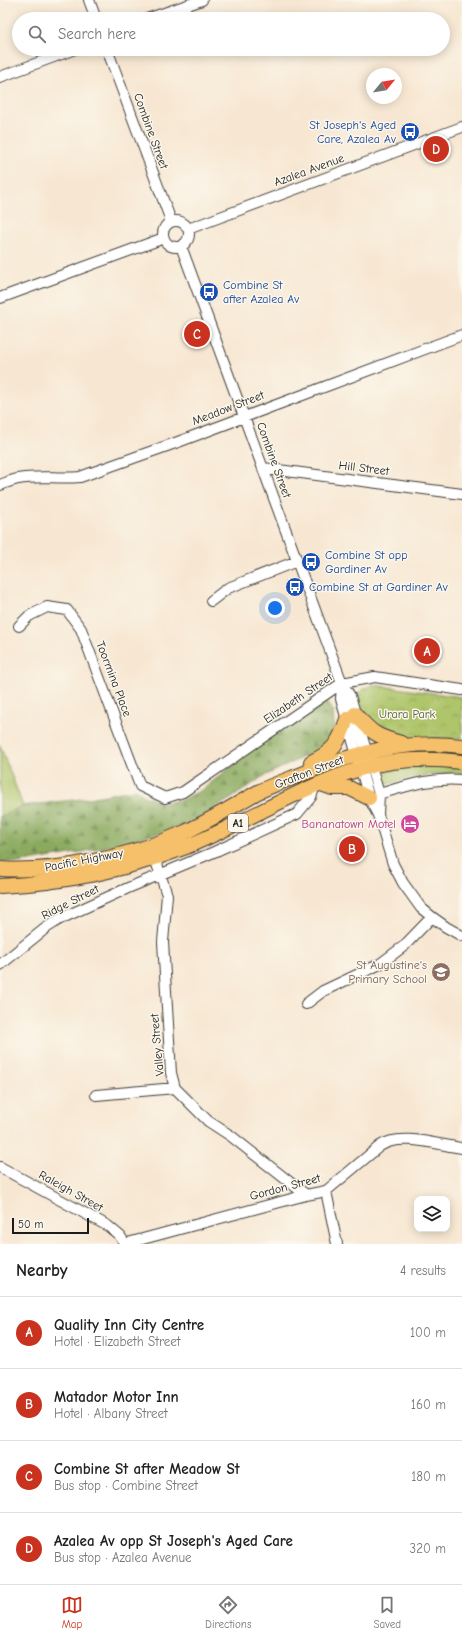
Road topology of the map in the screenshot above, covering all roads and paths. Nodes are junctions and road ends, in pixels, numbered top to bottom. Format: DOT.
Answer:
graph roads {
  1 [pos="89,0"];
  2 [pos="202,0"];
  3 [pos="93,12"];
  4 [pos="167,12"];
  5 [pos="56,56"];
  6 [pos="110,56"];
  7 [pos="0,77"];
  8 [pos="462,127"];
  9 [pos="171,221"];
  10 [pos="188,229"];
  11 [pos="164,238"];
  12 [pos="181,246"];
  13 [pos="0,298"];
  14 [pos="462,335"];
  15 [pos="244,416"];
  16 [pos="263,468"];
  17 [pos="0,485"];
  18 [pos="462,494"];
  19 [pos="297,561"];
  20 [pos="211,602"];
  21 [pos="19,626"];
  22 [pos="342,683"];
  23 [pos="462,690"];
  24 [pos="351,717"];
  25 [pos="409,745"];
  26 [pos="462,746"];
  27 [pos="361,753"];
  28 [pos="462,762"];
  29 [pos="365,768"];
  30 [pos="462,780"];
  31 [pos="320,789"];
  32 [pos="259,792"];
  33 [pos="374,796"];
  34 [pos="166,798"];
  35 [pos="167,839"];
  36 [pos="155,858"];
  37 [pos="0,869"];
  38 [pos="160,874"];
  39 [pos="0,886"];
  40 [pos="432,917"];
  41 [pos="462,936"];
  42 [pos="0,965"];
  43 [pos="306,1004"];
  44 [pos="175,1088"];
  45 [pos="96,1095"];
  46 [pos="462,1148"];
  47 [pos="0,1167"];
  48 [pos="326,1191"];
  49 [pos="306,1195"];
  50 [pos="125,1244"];
  51 [pos="337,1244"];
  1 -- 3 [label="street"];
  2 -- 4 [label="street"];
  5 -- 7 [label="street"];
  6 -- 9 [label="street, Combine Street"];
  8 -- 10 [label="street, Azalea Avenue"];
  9 -- 10 [label="street"];
  9 -- 11 [label="street"];
  10 -- 12 [label="street"];
  11 -- 12 [label="street"];
  11 -- 13 [label="street"];
  12 -- 15 [label="street, Combine Street"];
  14 -- 15 [label="street, Meadow Street"];
  15 -- 16 [label="street, Combine Street"];
  15 -- 17 [label="street, Meadow Street"];
  16 -- 18 [label="street, Hill Street"];
  16 -- 19 [label="street, Combine Street"];
  19 -- 20 [label="street"];
  19 -- 22 [label="street, Combine Street"];
  21 -- 34 [label="street, Toormina Place"];
  22 -- 23 [label="street, Elizabeth Street"];
  22 -- 24 [label="street, Combine Street"];
  22 -- 34 [label="street, Elizabeth Street"];
  24 -- 25 [label="highway"];
  24 -- 27 [label="street, Combine Street"];
  24 -- 32 [label="highway"];
  25 -- 26 [label="highway, Grafton Street / A1"];
  25 -- 27 [label="highway, Grafton Street / A1"];
  27 -- 29 [label="street, Combine Street"];
  27 -- 32 [label="highway, Grafton Street / A1"];
  28 -- 29 [label="highway, Grafton Street / A1"];
  29 -- 31 [label="highway, Grafton Street / A1"];
  29 -- 33 [label="street, Combine Street"];
  30 -- 33 [label="street"];
  31 -- 33 [label="highway"];
  31 -- 36 [label="highway, Grafton Street / A1"];
  31 -- 38 [label="street, Grafton Street"];
  32 -- 35 [label="highway, Grafton Street / A1"];
  33 -- 40 [label="street, Combine Street"];
  35 -- 37 [label="highway, Pacific Highway / A1"];
  36 -- 38 [label="street, Valley Street"];
  36 -- 39 [label="highway, Pacific Highway / A1"];
  38 -- 42 [label="street, Ridge Street"];
  38 -- 44 [label="street, Valley Street"];
  40 -- 41 [label="street, Combine Street"];
  40 -- 43 [label="street"];
  44 -- 45 [label="street"];
  44 -- 49 [label="street, Valley Street"];
  46 -- 48 [label="street, Gordon Street"];
  47 -- 50 [label="street, Raleigh Street"];
  48 -- 49 [label="street, Gordon Street"];
  48 -- 51 [label="street"];
  49 -- 50 [label="street, Gordon Street"];
}
